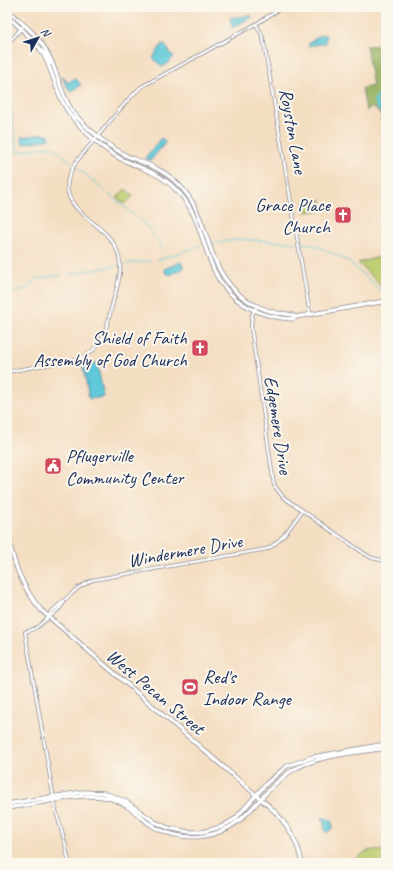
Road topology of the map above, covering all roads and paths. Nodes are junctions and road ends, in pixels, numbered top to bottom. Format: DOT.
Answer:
graph roads {
  1 [pos="283,7"];
  2 [pos="7,10"];
  3 [pos="7,16"];
  4 [pos="256,24"];
  5 [pos="24,26"];
  6 [pos="21,29"];
  7 [pos="7,45"];
  8 [pos="41,50"];
  9 [pos="52,63"];
  10 [pos="52,77"];
  11 [pos="62,90"];
  12 [pos="98,136"];
  13 [pos="95,140"];
  14 [pos="386,301"];
  15 [pos="257,306"];
  16 [pos="254,310"];
  17 [pos="310,315"];
  18 [pos="296,317"];
  19 [pos="7,372"];
  20 [pos="302,511"];
  21 [pos="7,529"];
  22 [pos="386,561"];
  23 [pos="48,618"];
  24 [pos="386,744"];
  25 [pos="386,748"];
  26 [pos="296,762"];
  27 [pos="298,767"];
  28 [pos="256,795"];
  29 [pos="54,799"];
  30 [pos="261,799"];
  31 [pos="7,804"];
  32 [pos="21,804"];
  33 [pos="7,808"];
  34 [pos="232,823"];
  35 [pos="69,863"];
  36 [pos="302,863"];
  1 -- 4 [label="street"];
  2 -- 5 [label="main road"];
  3 -- 6 [label="main road"];
  4 -- 12 [label="street"];
  4 -- 17 [label="street, Royston Lane"];
  5 -- 6 [label="street"];
  5 -- 9 [label="main road"];
  6 -- 7 [label="street"];
  6 -- 8 [label="main road"];
  8 -- 9 [label="main road"];
  8 -- 10 [label="main road"];
  9 -- 11 [label="main road"];
  10 -- 11 [label="main road"];
  10 -- 13 [label="main road"];
  11 -- 12 [label="main road"];
  12 -- 13 [label="street"];
  12 -- 15 [label="main road"];
  13 -- 16 [label="main road"];
  13 -- 19 [label="street"];
  14 -- 17 [label="main road"];
  15 -- 16 [label="street, Edgemere Drive"];
  15 -- 18 [label="main road"];
  16 -- 18 [label="main road"];
  16 -- 20 [label="street, Edgemere Drive"];
  17 -- 18 [label="main road"];
  20 -- 22 [label="street, Edgemere Drive"];
  20 -- 23 [label="street, Windermere Drive"];
  21 -- 23 [label="main road, West Pecan Street"];
  23 -- 28 [label="main road, West Pecan Street"];
  23 -- 29 [label="street, Windermere Drive"];
  24 -- 26 [label="main road"];
  25 -- 27 [label="main road"];
  26 -- 27 [label="main road"];
  26 -- 28 [label="main road"];
  27 -- 30 [label="main road"];
  28 -- 30 [label="main road, West Pecan Street"];
  28 -- 34 [label="main road"];
  29 -- 32 [label="main road"];
  29 -- 34 [label="main road"];
  29 -- 35 [label="street"];
  30 -- 34 [label="main road"];
  30 -- 36 [label="main road, West Pecan Street"];
  31 -- 32 [label="main road"];
  32 -- 33 [label="main road"];
}
